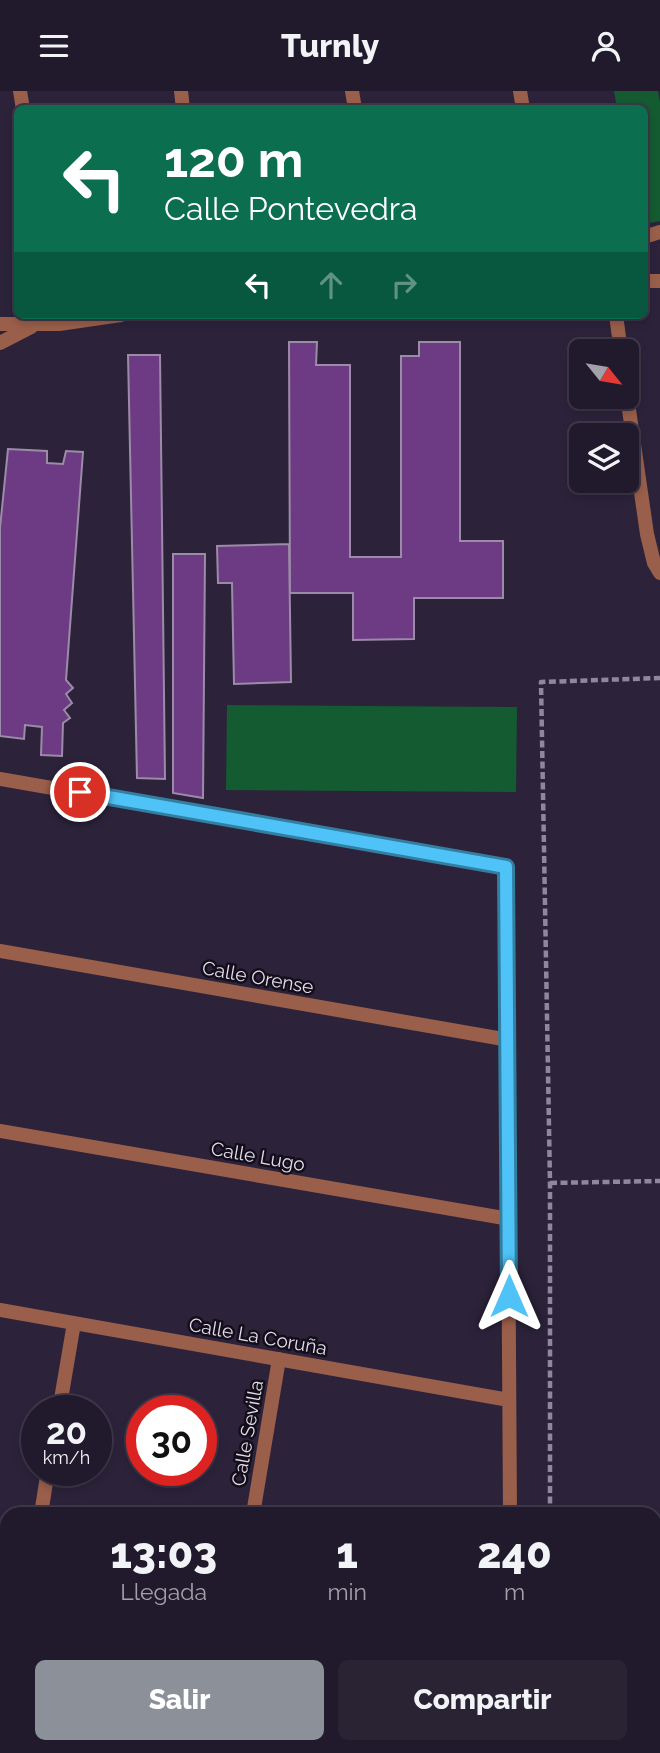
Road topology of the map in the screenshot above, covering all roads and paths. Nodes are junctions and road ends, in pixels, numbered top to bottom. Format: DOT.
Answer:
graph roads {
  1 [pos="58,319"];
  2 [pos="617,319"];
  3 [pos="0,324"];
  4 [pos="36,325"];
  5 [pos="619,339"];
  6 [pos="0,343"];
  7 [pos="629,409"];
  8 [pos="660,573"];
  9 [pos="660,678"];
  10 [pos="0,779"];
  11 [pos="0,951"];
  12 [pos="509,1040"];
  13 [pos="0,1131"];
  14 [pos="660,1181"];
  15 [pos="550,1183"];
  16 [pos="510,1219"];
  17 [pos="0,1310"];
  18 [pos="74,1323"];
  19 [pos="279,1359"];
  20 [pos="62,1395"];
  21 [pos="509,1400"];
  22 [pos="45,1486"];
  23 [pos="42,1507"];
  24 [pos="254,1507"];
  25 [pos="510,1507"];
  26 [pos="550,1507"];
  1 -- 4 [label="street"];
  2 -- 5 [label="street"];
  3 -- 4 [label="street"];
  4 -- 6 [label="street"];
  7 -- 8 [label="street"];
  9 -- 15 [label="path"];
  10 -- 12 [label="street"];
  11 -- 12 [label="street, Calle Orense"];
  12 -- 16 [label="street"];
  13 -- 16 [label="street, Calle Lugo"];
  14 -- 15 [label="path"];
  15 -- 26 [label="path"];
  16 -- 21 [label="street"];
  17 -- 18 [label="street, Calle La Coruña"];
  18 -- 19 [label="street, Calle La Coruña"];
  18 -- 20 [label="street"];
  19 -- 21 [label="street, Calle La Coruña"];
  19 -- 24 [label="street, Calle Sevilla"];
  21 -- 25 [label="street"];
  22 -- 23 [label="street"];
}
